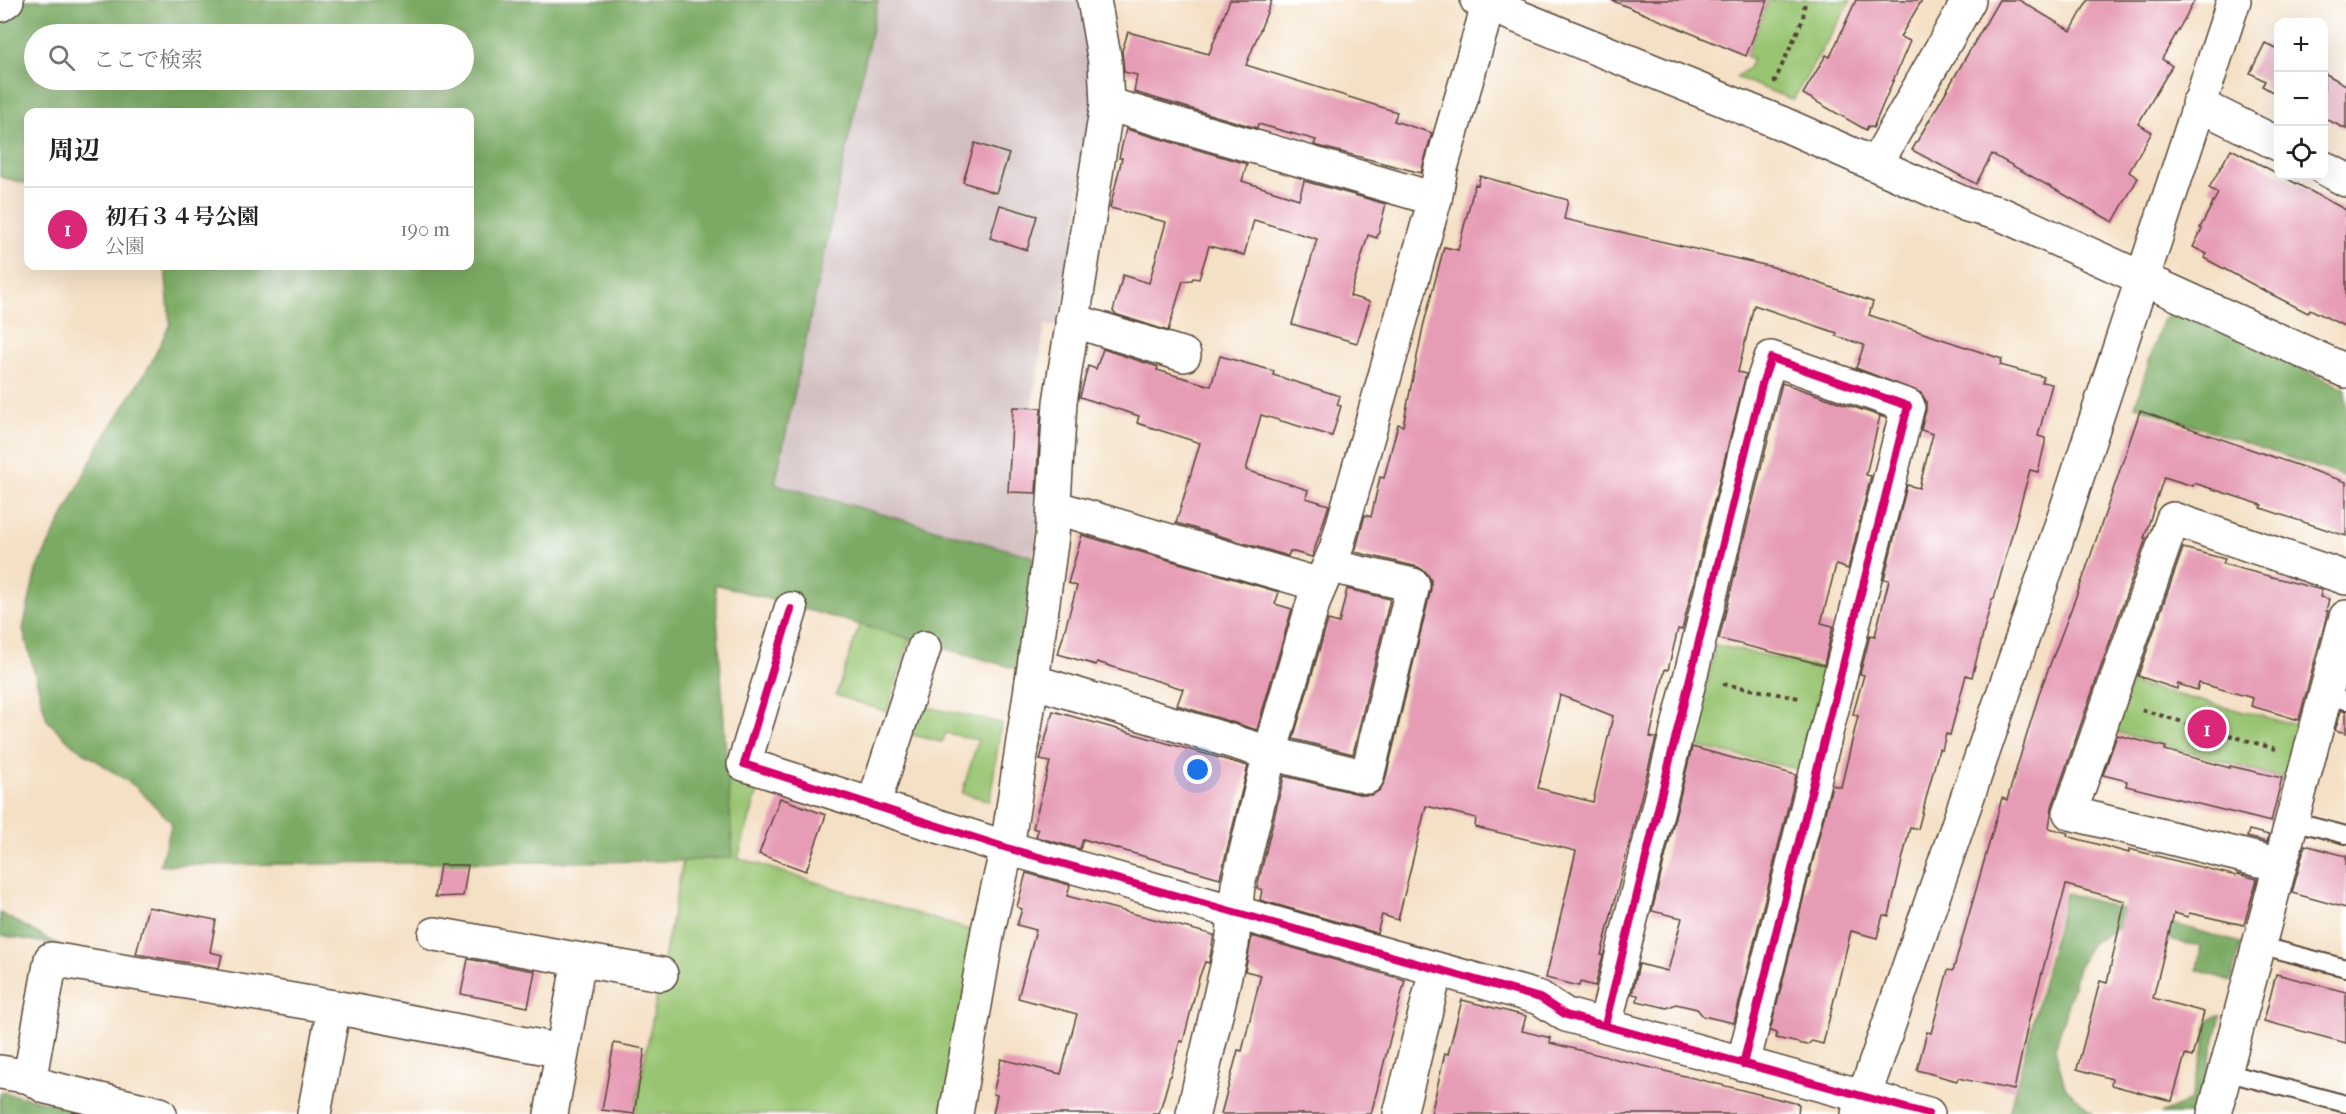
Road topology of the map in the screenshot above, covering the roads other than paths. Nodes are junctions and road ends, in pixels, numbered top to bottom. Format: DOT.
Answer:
graph roads {
  1 [pos="7,0"];
  2 [pos="1094,0"];
  3 [pos="1970,0"];
  4 [pos="2234,0"];
  5 [pos="1483,3"];
  6 [pos="0,5"];
  7 [pos="1107,104"];
  8 [pos="2198,104"];
  9 [pos="2274,142"];
  10 [pos="1876,164"];
  11 [pos="2328,170"];
  12 [pos="2346,180"];
  13 [pos="1435,199"];
  14 [pos="2142,277"];
  15 [pos="1072,320"];
  16 [pos="1184,355"];
  17 [pos="2346,371"];
  18 [pos="1054,507"];
  19 [pos="1325,575"];
  20 [pos="2346,578"];
  21 [pos="791,609"];
  22 [pos="2346,617"];
  23 [pos="924,648"];
  24 [pos="1032,681"];
  25 [pos="2336,698"];
  26 [pos="1270,753"];
  27 [pos="873,806"];
  28 [pos="2292,821"];
  29 [pos="2346,836"];
  30 [pos="1007,848"];
  31 [pos="2280,865"];
  32 [pos="1236,912"];
  33 [pos="435,934"];
  34 [pos="2259,945"];
  35 [pos="579,960"];
  36 [pos="2346,968"];
  37 [pos="1436,970"];
  38 [pos="661,974"];
  39 [pos="334,1007"];
  40 [pos="1605,1025"];
  41 [pos="562,1051"];
  42 [pos="1743,1064"];
  43 [pos="2225,1072"];
  44 [pos="15,1075"];
  45 [pos="2346,1104"];
  46 [pos="1862,1105"];
  47 [pos="160,1114"];
  48 [pos="314,1114"];
  49 [pos="551,1114"];
  50 [pos="956,1114"];
  51 [pos="1193,1114"];
  52 [pos="1400,1114"];
  53 [pos="1928,1114"];
  54 [pos="2214,1114"];
  1 -- 6 [label="street"];
  2 -- 7 [label="street"];
  3 -- 10 [label="street"];
  4 -- 8 [label="street"];
  5 -- 10 [label="street"];
  5 -- 13 [label="street"];
  7 -- 13 [label="street"];
  7 -- 15 [label="street"];
  8 -- 9 [label="street"];
  8 -- 14 [label="street"];
  10 -- 14 [label="street"];
  11 -- 12 [label="street"];
  13 -- 19 [label="street"];
  14 -- 17 [label="street"];
  14 -- 46 [label="street"];
  15 -- 16 [label="street"];
  15 -- 18 [label="street"];
  18 -- 19 [label="street"];
  18 -- 24 [label="street"];
  19 -- 26 [label="street"];
  19 -- 26 [label="street"];
  20 -- 31 [label="street"];
  21 -- 27 [label="street"];
  22 -- 25 [label="street"];
  23 -- 27 [label="street"];
  24 -- 26 [label="street"];
  24 -- 30 [label="street"];
  25 -- 28 [label="street"];
  26 -- 32 [label="street"];
  27 -- 30 [label="street"];
  28 -- 29 [label="lane"];
  28 -- 31 [label="street"];
  30 -- 32 [label="street"];
  30 -- 50 [label="street"];
  31 -- 34 [label="street"];
  32 -- 37 [label="street"];
  32 -- 51 [label="street"];
  33 -- 35 [label="street"];
  34 -- 36 [label="lane"];
  34 -- 43 [label="street"];
  35 -- 38 [label="street"];
  35 -- 41 [label="street"];
  37 -- 40 [label="street"];
  37 -- 52 [label="street"];
  39 -- 41 [label="street"];
  39 -- 44 [label="street"];
  39 -- 48 [label="street"];
  40 -- 42 [label="street"];
  40 -- 42 [label="street"];
  41 -- 49 [label="street"];
  42 -- 46 [label="street"];
  43 -- 45 [label="lane"];
  43 -- 54 [label="street"];
  44 -- 47 [label="street"];
  46 -- 53 [label="street"];
}
